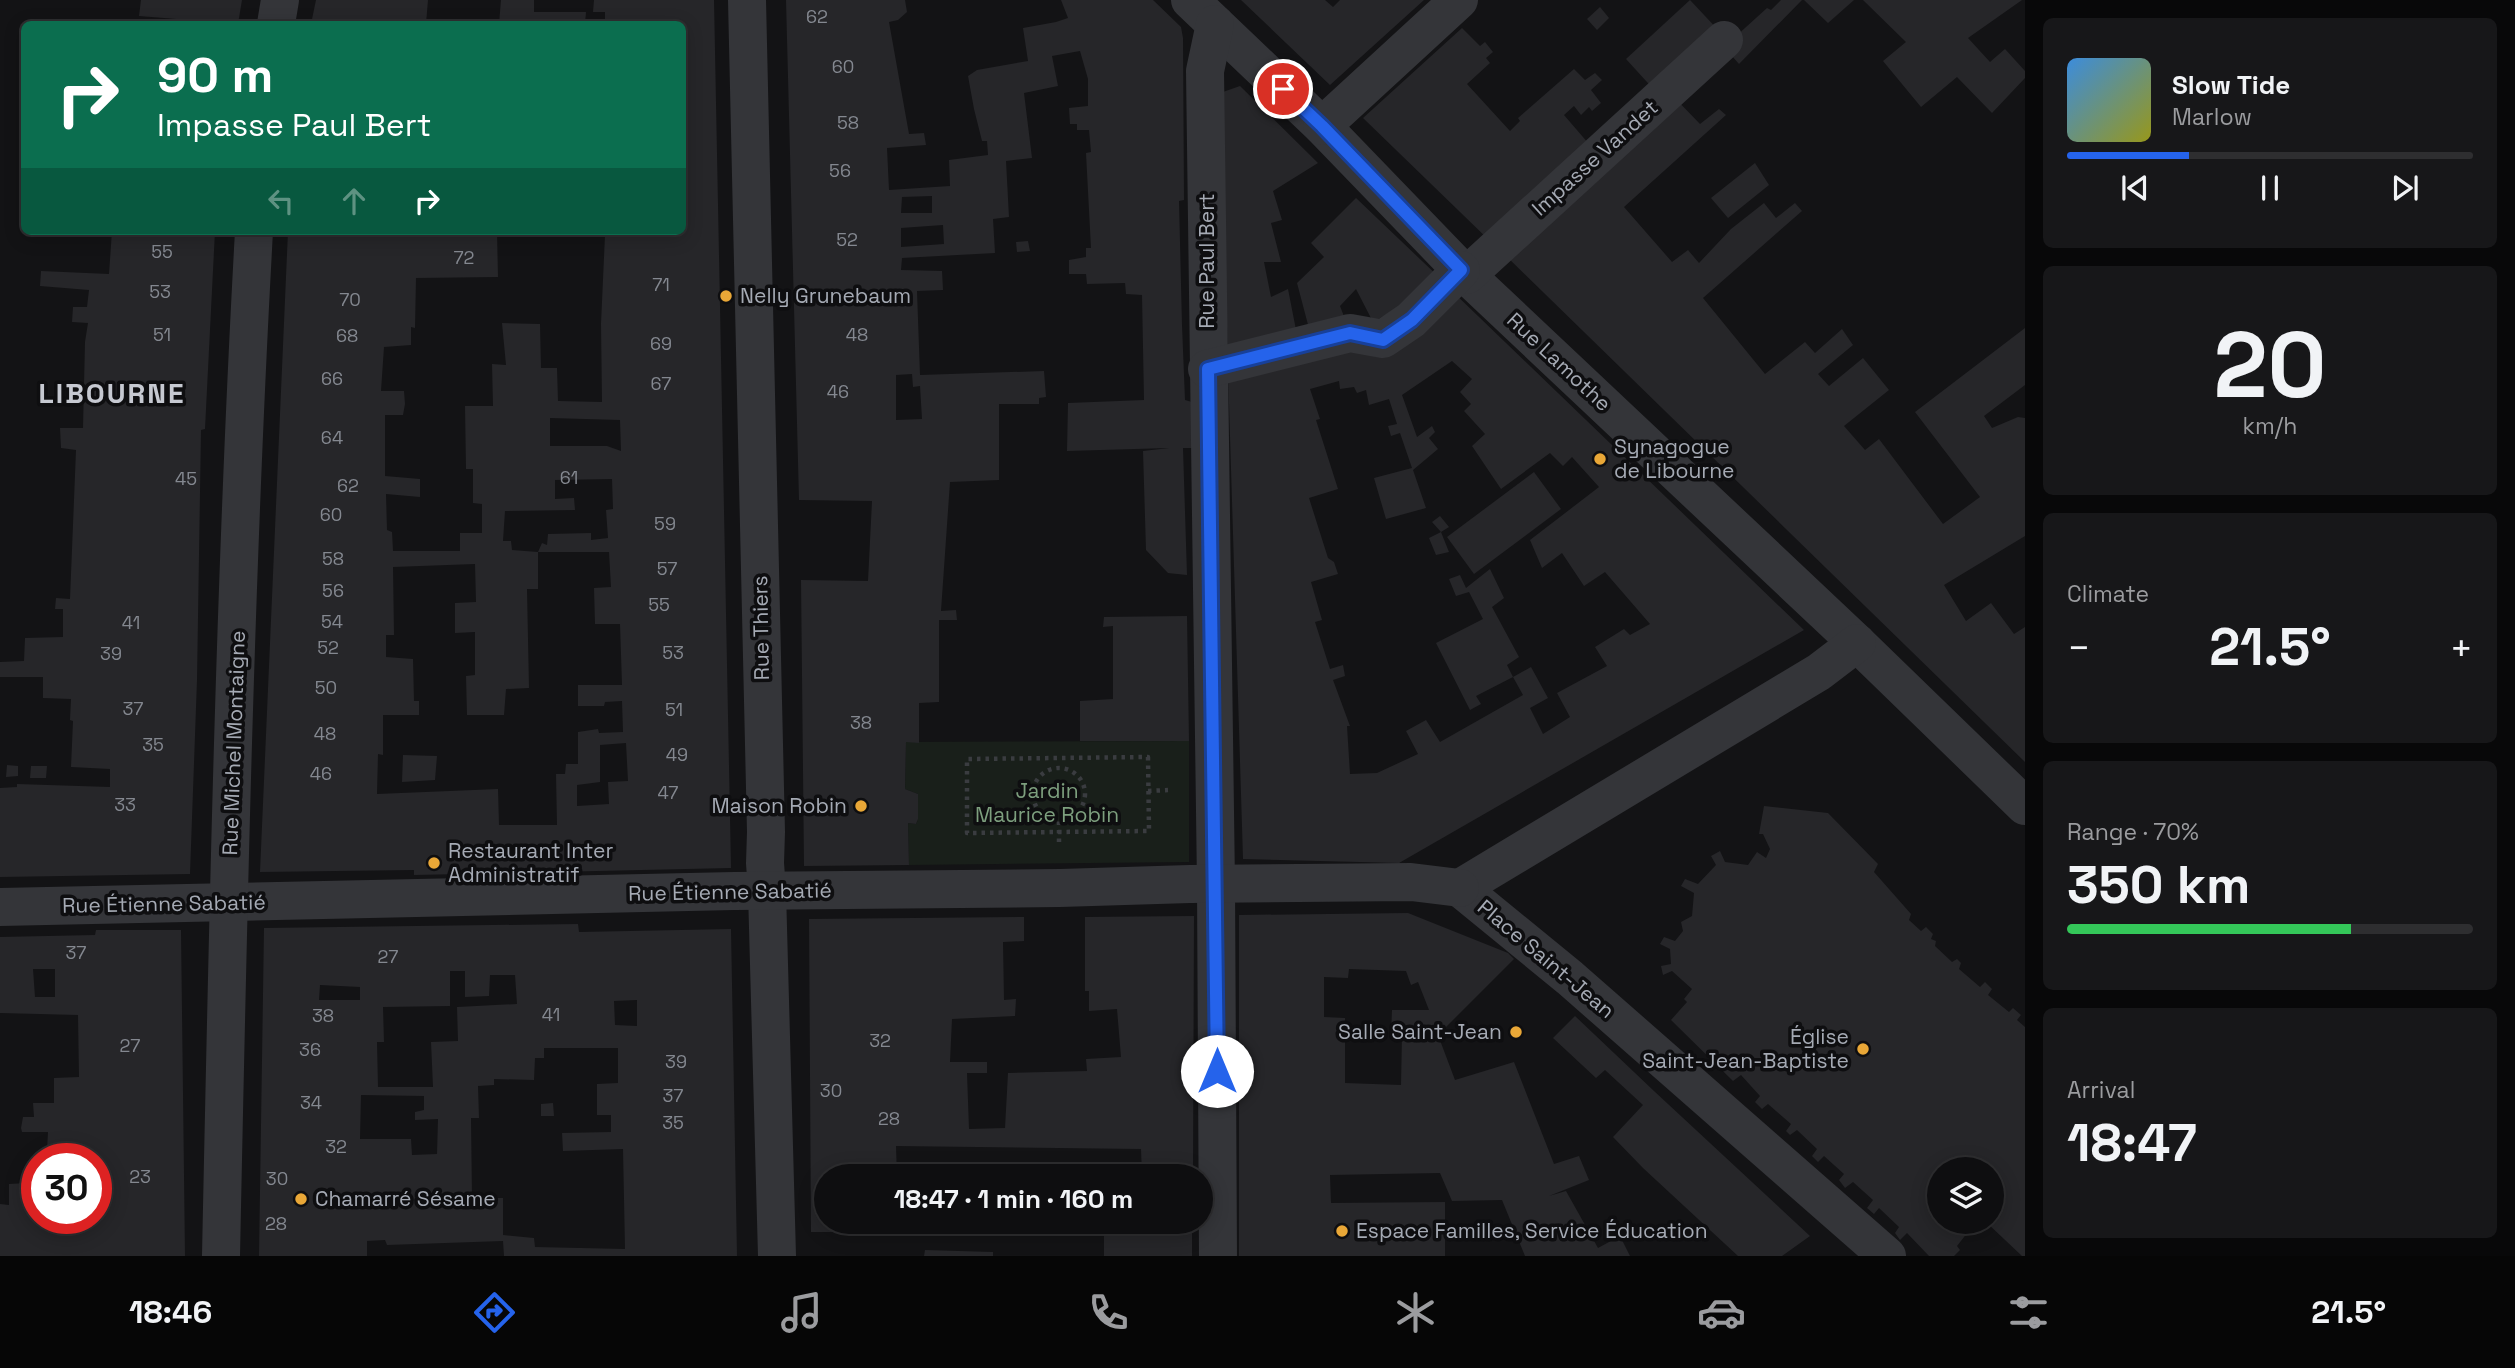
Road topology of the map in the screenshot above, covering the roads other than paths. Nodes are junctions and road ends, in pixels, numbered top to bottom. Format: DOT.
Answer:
graph roads {
  1 [pos="280,0"];
  2 [pos="747,0"];
  3 [pos="1459,0"];
  4 [pos="1203,12"];
  5 [pos="276,21"];
  6 [pos="1724,40"];
  7 [pos="1322,126"];
  8 [pos="254,235"];
  9 [pos="1464,272"];
  10 [pos="1208,369"];
  11 [pos="1857,643"];
  12 [pos="2025,806"];
  13 [pos="1216,885"];
  14 [pos="1460,888"];
  15 [pos="767,891"];
  16 [pos="228,902"];
  17 [pos="0,907"];
  18 [pos="220,1256"];
  19 [pos="777,1256"];
  20 [pos="1218,1256"];
  21 [pos="1886,1256"];
  1 -- 5 [label="street"];
  2 -- 15 [label="street, Rue Thiers"];
  3 -- 7 [label="street"];
  4 -- 7 [label="street, Rue Lamothe"];
  4 -- 10 [label="street, Rue Paul Bert"];
  6 -- 9 [label="street, Impasse Vandet"];
  7 -- 9 [label="street, Rue Lamothe"];
  8 -- 16 [label="street, Rue Michel Montaigne"];
  9 -- 10 [label="street, Impasse Vandet"];
  9 -- 11 [label="street, Rue Lamothe"];
  10 -- 13 [label="street, Rue Paul Bert"];
  11 -- 12 [label="street, Rue Lamothe"];
  11 -- 14 [label="street, Place Saint-Jean"];
  13 -- 14 [label="street, Rue Étienne Sabatié"];
  13 -- 15 [label="street, Rue Étienne Sabatié"];
  13 -- 20 [label="street, Rue Paul Bert"];
  14 -- 21 [label="street, Place Saint-Jean"];
  15 -- 16 [label="street, Rue Étienne Sabatié"];
  15 -- 19 [label="street, Rue Thiers"];
  16 -- 17 [label="street, Rue Étienne Sabatié"];
  16 -- 18 [label="street, Rue Michel Montaigne"];
}
